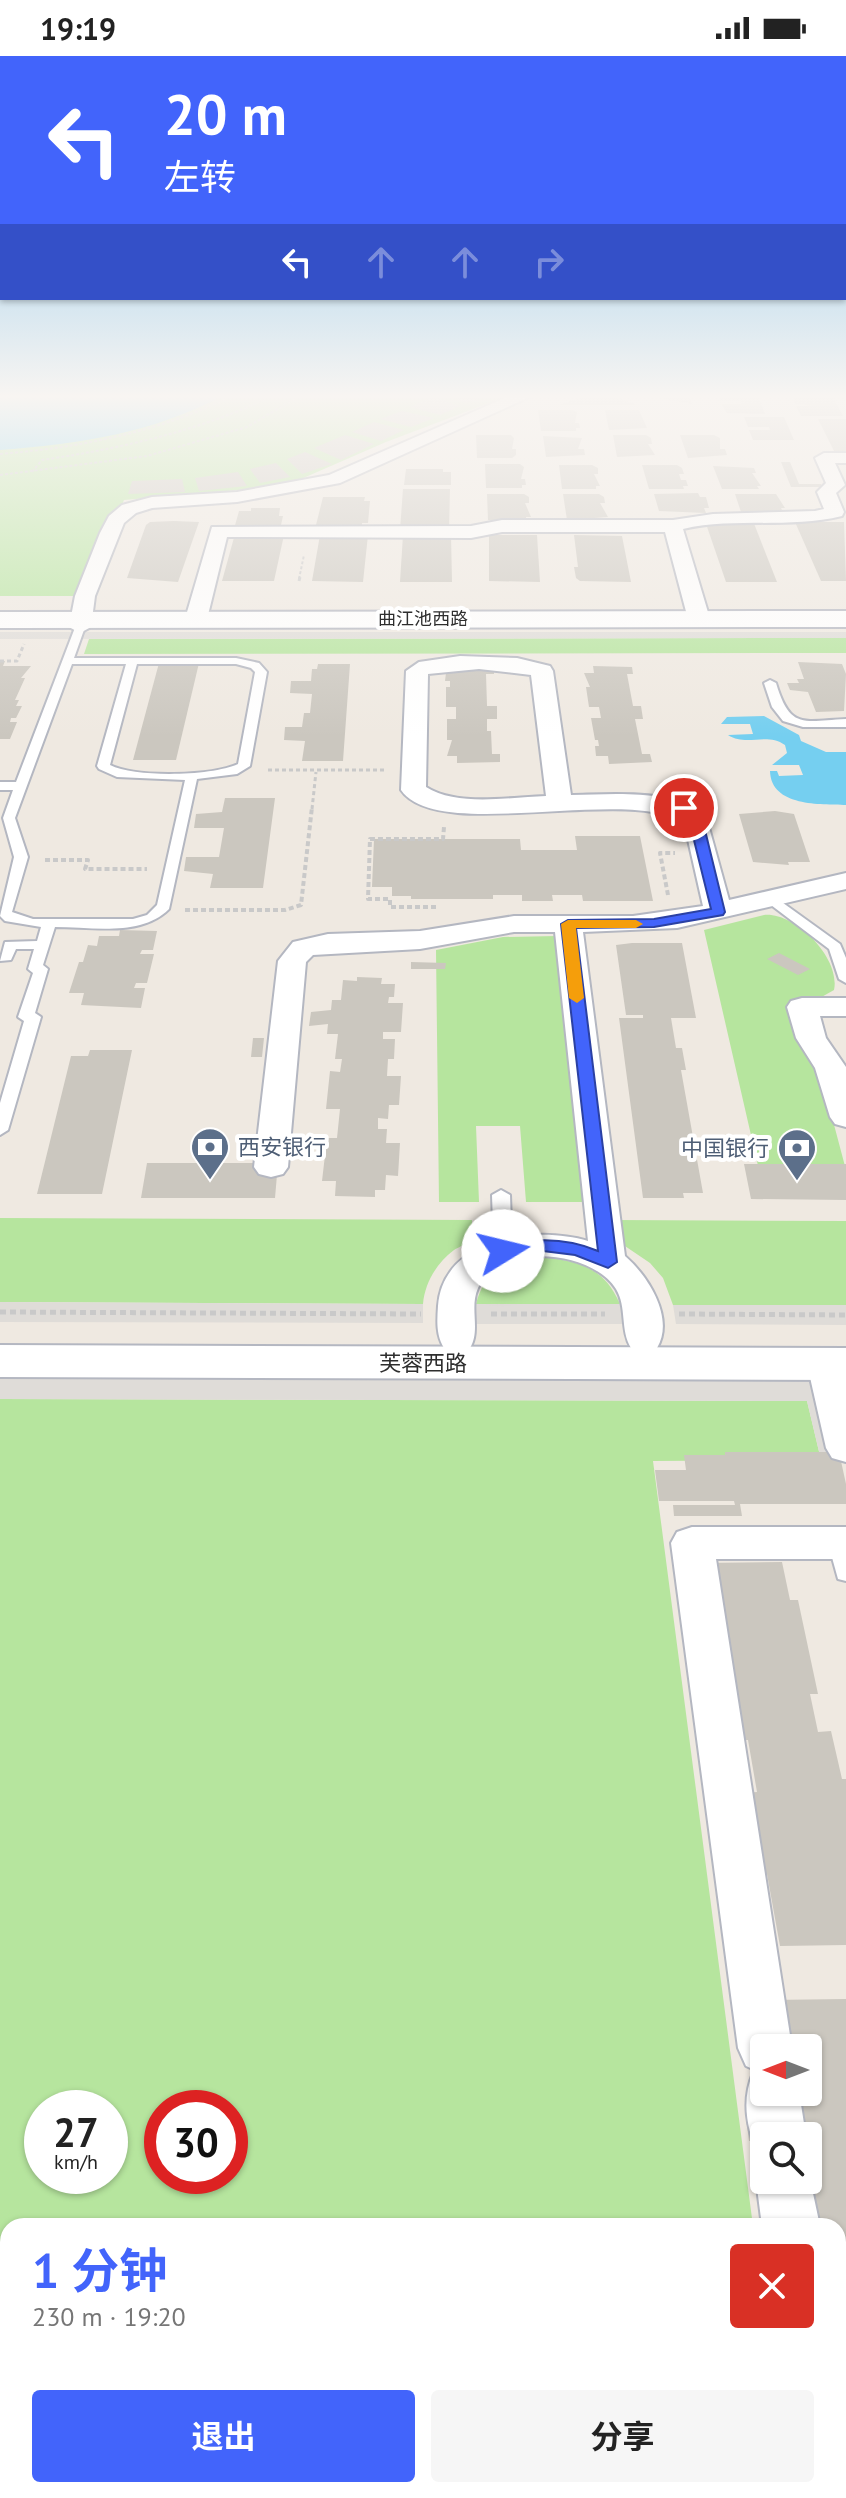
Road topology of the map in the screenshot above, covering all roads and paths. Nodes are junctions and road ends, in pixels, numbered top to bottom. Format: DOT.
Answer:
graph roads {
  1 [pos="129,509"];
  2 [pos="834,509"];
  3 [pos="673,526"];
  4 [pos="196,619"];
  5 [pos="699,619"];
  6 [pos="846,619"];
  7 [pos="0,620"];
  8 [pos="81,623"];
  9 [pos="846,626"];
  10 [pos="0,627"];
  11 [pos="26,639"];
  12 [pos="0,661"];
  13 [pos="67,661"];
  14 [pos="132,661"];
  15 [pos="770,683"];
  16 [pos="846,723"];
  17 [pos="244,766"];
  18 [pos="389,766"];
  19 [pos="316,772"];
  20 [pos="192,774"];
  21 [pos="0,786"];
  22 [pos="21,786"];
  23 [pos="444,804"];
  24 [pos="560,804"];
  25 [pos="704,853"];
  26 [pos="20,860"];
  27 [pos="172,869"];
  28 [pos="846,881"];
  29 [pos="772,899"];
  30 [pos="436,907"];
  31 [pos="162,910"];
  32 [pos="718,912"];
  33 [pos="674,921"];
  34 [pos="49,923"];
  35 [pos="568,924"];
  36 [pos="42,945"];
  37 [pos="0,957"];
  38 [pos="846,979"];
  39 [pos="846,1007"];
  40 [pos="846,1117"];
  41 [pos="0,1130"];
  42 [pos="271,1167"];
  43 [pos="501,1195"];
  44 [pos="503,1251"];
  45 [pos="608,1262"];
  46 [pos="0,1337"];
  47 [pos="457,1339"];
  48 [pos="644,1339"];
  49 [pos="839,1356"];
  50 [pos="0,1361"];
  51 [pos="846,1448"];
  52 [pos="844,1553"];
  53 [pos="763,2034"];
  54 [pos="786,2194"];
  55 [pos="790,2218"];
  1 -- 8 [label="street"];
  2 -- 3 [label="street"];
  3 -- 4 [label="street"];
  3 -- 5 [label="street"];
  4 -- 5 [label="street, 曲江池西路"];
  4 -- 8 [label="street, 曲江池西路"];
  5 -- 6 [label="street, 曲江池西路"];
  7 -- 8 [label="street, 曲江池西路"];
  8 -- 9 [label="street, 曲江池西路"];
  8 -- 10 [label="street, 曲江池西路"];
  8 -- 13 [label="lane"];
  11 -- 12 [label="path"];
  13 -- 14 [label="lane"];
  13 -- 22 [label="lane"];
  14 -- 17 [label="lane"];
  14 -- 20 [label="lane"];
  15 -- 16 [label="lane"];
  17 -- 19 [label="path"];
  17 -- 20 [label="lane"];
  18 -- 19 [label="path"];
  19 -- 31 [label="path"];
  20 -- 27 [label="lane"];
  21 -- 22 [label="lane"];
  22 -- 26 [label="lane"];
  23 -- 24 [label="street"];
  23 -- 24 [label="street"];
  23 -- 30 [label="path"];
  24 -- 25 [label="street"];
  25 -- 32 [label="street"];
  25 -- 33 [label="path"];
  26 -- 27 [label="path"];
  26 -- 34 [label="lane"];
  27 -- 31 [label="lane"];
  28 -- 29 [label="street"];
  29 -- 32 [label="street"];
  29 -- 38 [label="lane"];
  31 -- 34 [label="lane"];
  32 -- 33 [label="street"];
  33 -- 35 [label="street"];
  34 -- 36 [label="lane"];
  35 -- 42 [label="street"];
  35 -- 45 [label="street"];
  36 -- 37 [label="lane"];
  36 -- 41 [label="lane"];
  39 -- 40 [label="street"];
  43 -- 44 [label="lane"];
  44 -- 45 [label="street"];
  44 -- 47 [label="street"];
  45 -- 48 [label="street"];
  46 -- 47 [label="street, 芙蓉西路"];
  47 -- 48 [label="street, 芙蓉西路"];
  48 -- 49 [label="street, 芙蓉西路"];
  49 -- 50 [label="street, 芙蓉西路"];
  49 -- 51 [label="street"];
  52 -- 53 [label="street"];
  54 -- 55 [label="street"];
}
